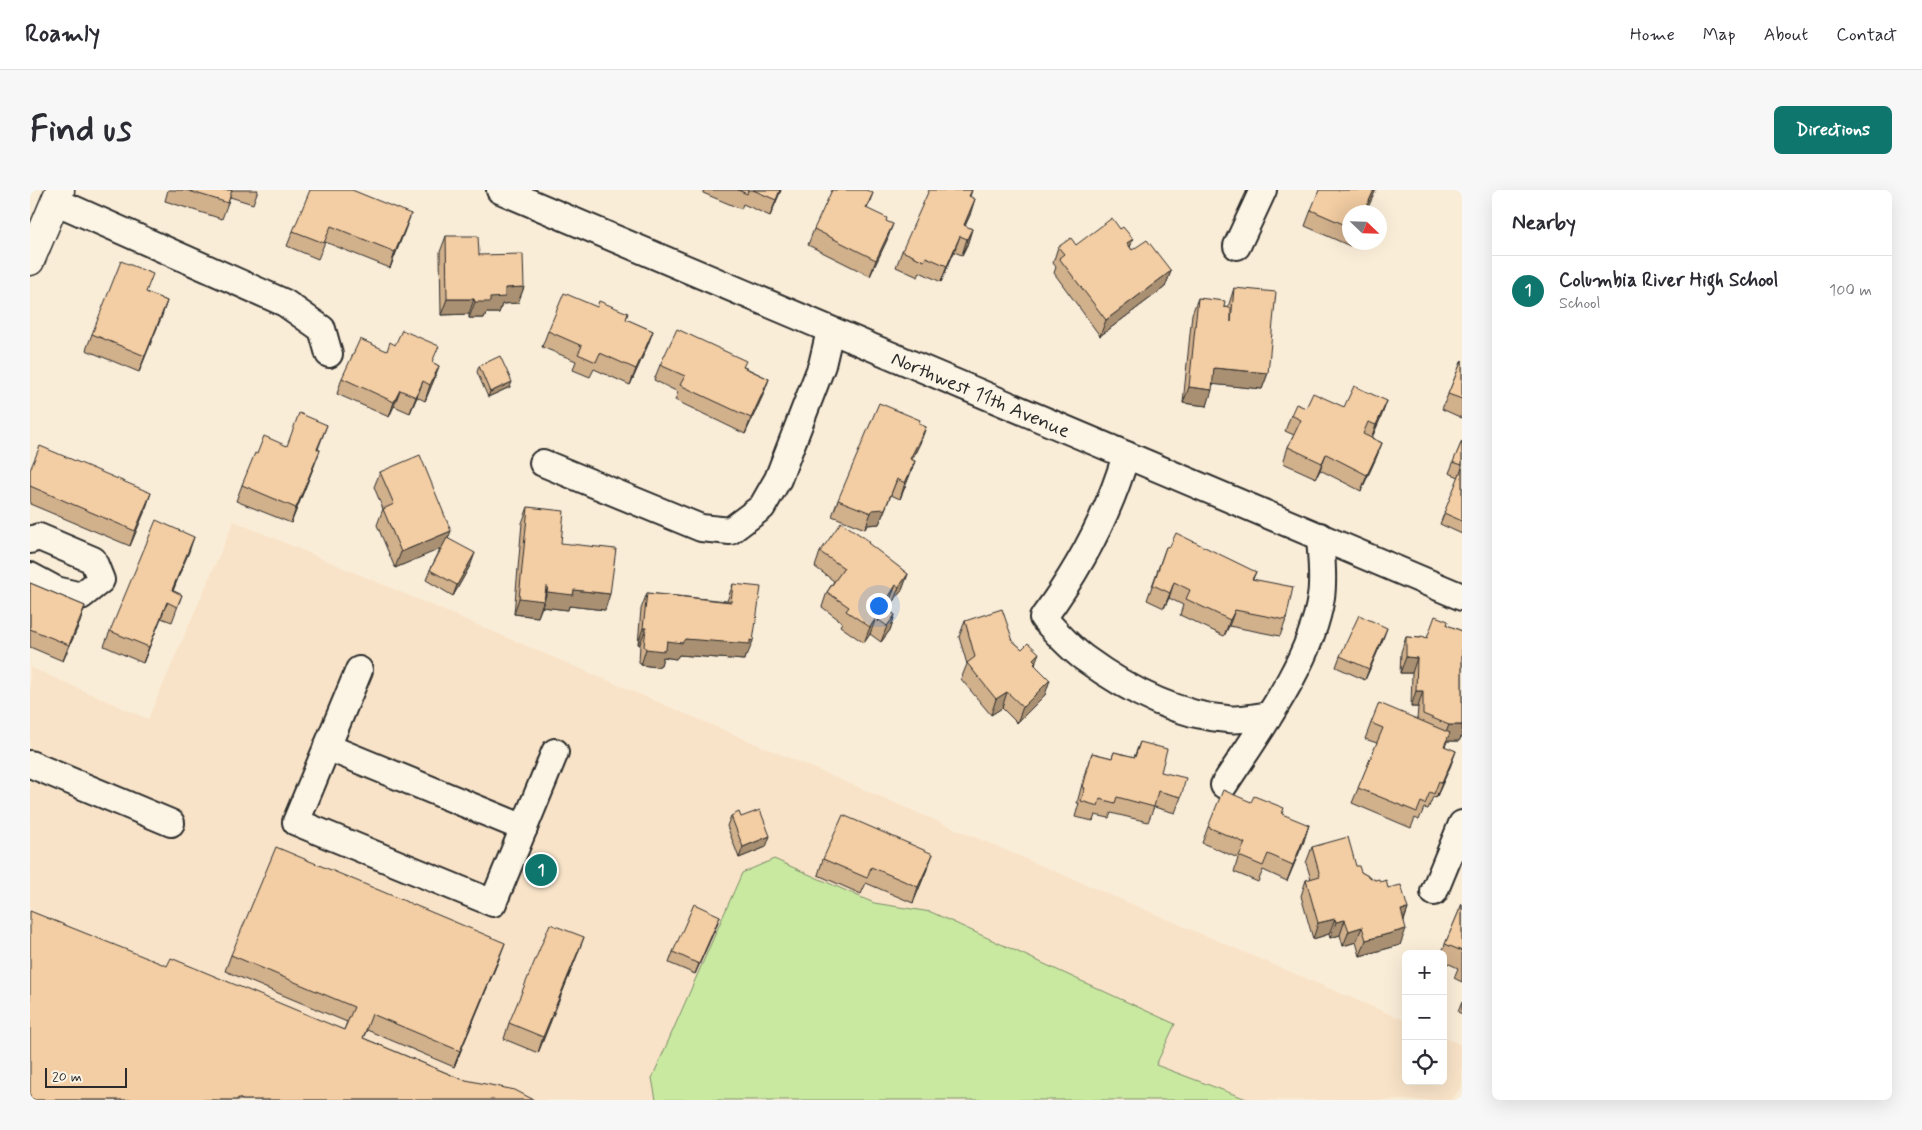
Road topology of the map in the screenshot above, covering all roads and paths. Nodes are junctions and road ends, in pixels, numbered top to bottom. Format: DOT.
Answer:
graph roads {
  1 [pos="500,190"];
  2 [pos="1263,190"];
  3 [pos="57,195"];
  4 [pos="1237,246"];
  5 [pos="30,261"];
  6 [pos="830,331"];
  7 [pos="329,354"];
  8 [pos="1126,455"];
  9 [pos="543,463"];
  10 [pos="1320,536"];
  11 [pos="30,540"];
  12 [pos="30,576"];
  13 [pos="1462,597"];
  14 [pos="359,670"];
  15 [pos="1269,715"];
  16 [pos="327,747"];
  17 [pos="555,752"];
  18 [pos="30,764"];
  19 [pos="1224,785"];
  20 [pos="170,823"];
  21 [pos="1462,824"];
  22 [pos="524,828"];
  23 [pos="1434,892"];
  1 -- 6 [label="street, Northwest 11th Avenue"];
  2 -- 4 [label="street"];
  3 -- 5 [label="main road"];
  3 -- 7 [label="street"];
  6 -- 8 [label="street, Northwest 11th Avenue"];
  6 -- 9 [label="street"];
  8 -- 10 [label="street, Northwest 11th Avenue"];
  8 -- 15 [label="street"];
  10 -- 13 [label="street, Northwest 11th Avenue"];
  10 -- 15 [label="street"];
  11 -- 12 [label="street"];
  14 -- 16 [label="street"];
  15 -- 19 [label="street"];
  16 -- 22 [label="street"];
  16 -- 22 [label="street"];
  17 -- 22 [label="street"];
  18 -- 20 [label="street"];
  21 -- 23 [label="street"];
}
